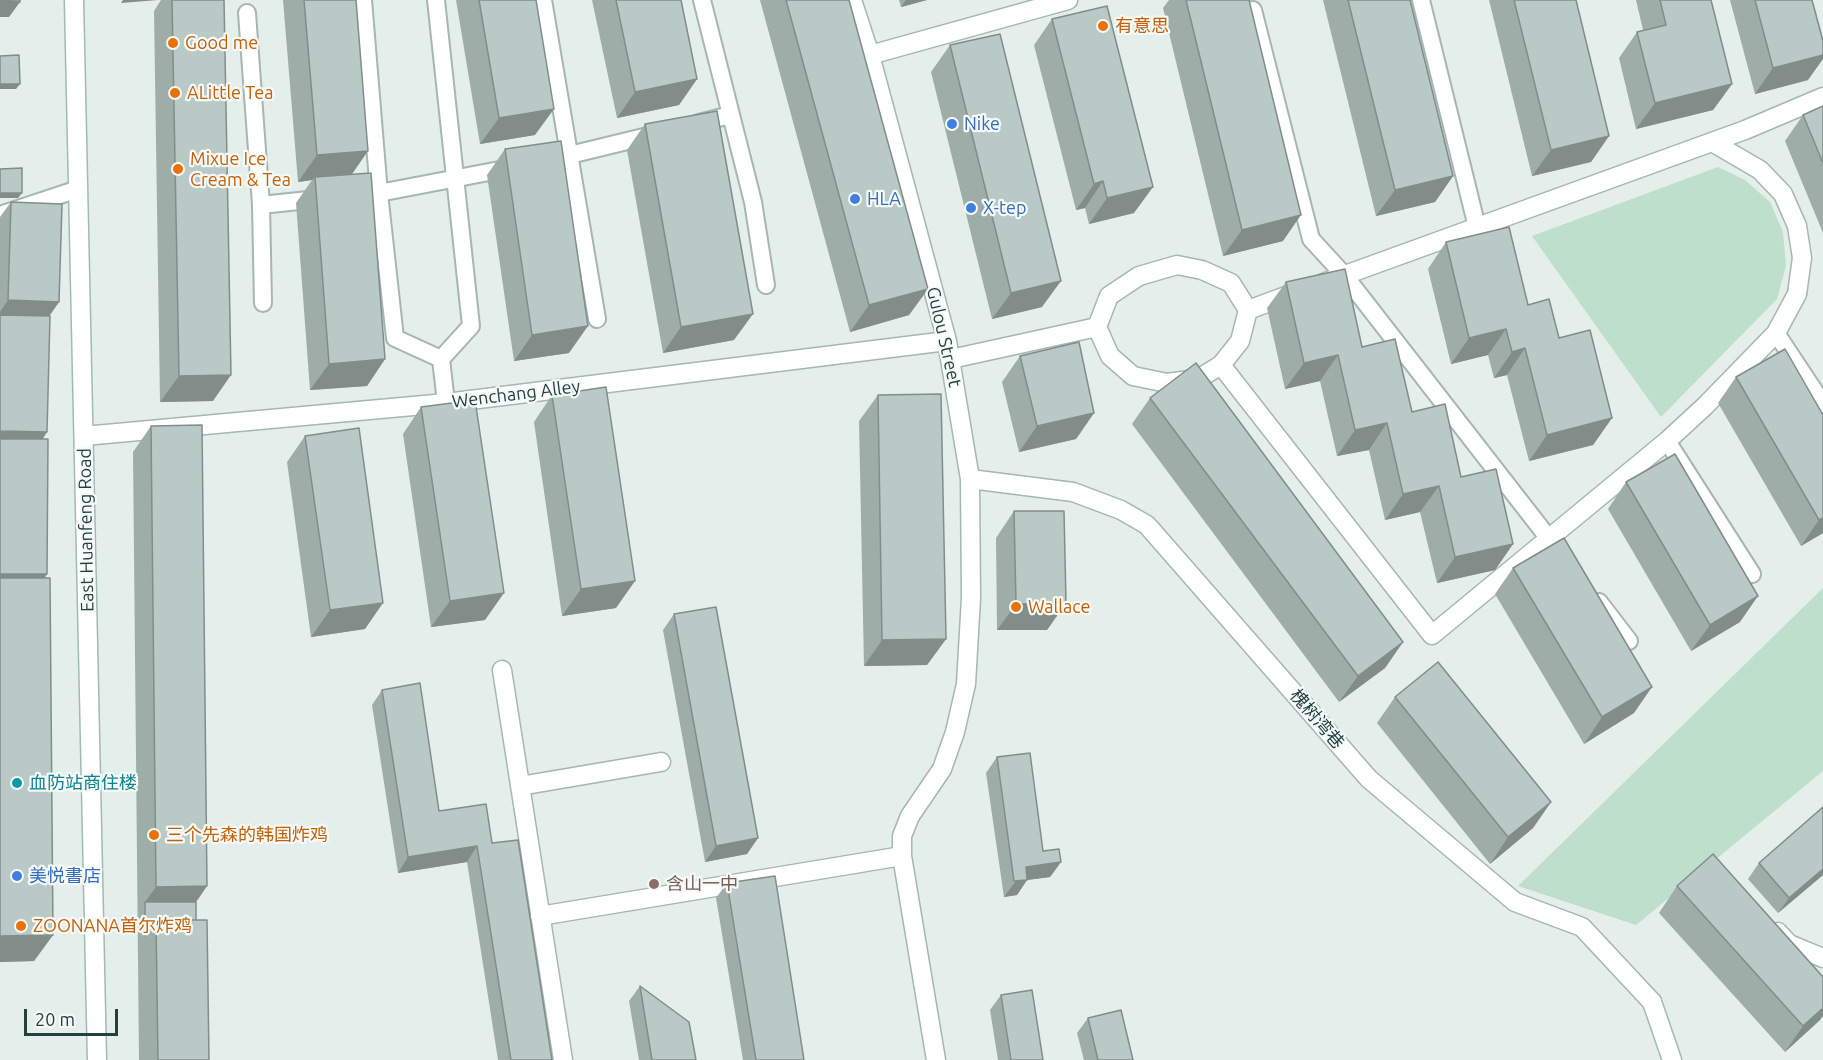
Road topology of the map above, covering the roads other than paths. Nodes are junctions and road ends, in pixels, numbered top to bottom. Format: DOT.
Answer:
graph roads {
  1 [pos="74,0"];
  2 [pos="363,0"];
  3 [pos="436,0"];
  4 [pos="543,0"];
  5 [pos="702,0"];
  6 [pos="852,0"];
  7 [pos="1068,0"];
  8 [pos="1421,0"];
  9 [pos="1253,10"];
  10 [pos="248,13"];
  11 [pos="870,55"];
  12 [pos="1823,97"];
  13 [pos="730,115"];
  14 [pos="1712,142"];
  15 [pos="569,156"];
  16 [pos="457,178"];
  17 [pos="78,189"];
  18 [pos="379,193"];
  19 [pos="261,205"];
  20 [pos="0,215"];
  21 [pos="1477,227"];
  22 [pos="1344,275"];
  23 [pos="766,285"];
  24 [pos="263,303"];
  25 [pos="1248,310"];
  26 [pos="597,319"];
  27 [pos="1097,327"];
  28 [pos="1776,333"];
  29 [pos="949,350"];
  30 [pos="441,359"];
  31 [pos="1221,365"];
  32 [pos="446,403"];
  33 [pos="1823,404"];
  34 [pos="84,436"];
  35 [pos="1667,441"];
  36 [pos="970,479"];
  37 [pos="1550,540"];
  38 [pos="1564,558"];
  39 [pos="1752,574"];
  40 [pos="1586,586"];
  41 [pos="1629,641"];
  42 [pos="502,670"];
  43 [pos="661,762"];
  44 [pos="520,786"];
  45 [pos="902,856"];
  46 [pos="540,916"];
  47 [pos="1767,919"];
  48 [pos="1823,958"];
  49 [pos="97,1060"];
  50 [pos="563,1060"];
  51 [pos="936,1060"];
  52 [pos="1672,1060"];
  1 -- 17 [label="street, East Huanfeng Road"];
  2 -- 18 [label="lane"];
  3 -- 16 [label="lane"];
  4 -- 15 [label="lane"];
  5 -- 13 [label="lane"];
  6 -- 11 [label="street, Gulou Street"];
  7 -- 11 [label="street"];
  8 -- 21 [label="lane"];
  9 -- 22 [label="lane"];
  10 -- 19 [label="lane"];
  11 -- 29 [label="street, Gulou Street"];
  12 -- 14 [label="street"];
  13 -- 15 [label="lane"];
  13 -- 23 [label="lane"];
  14 -- 21 [label="street"];
  14 -- 28 [label="street"];
  15 -- 16 [label="lane"];
  15 -- 26 [label="lane"];
  16 -- 18 [label="lane"];
  16 -- 30 [label="lane"];
  17 -- 20 [label="lane"];
  17 -- 34 [label="street, East Huanfeng Road"];
  18 -- 19 [label="lane"];
  18 -- 30 [label="lane"];
  19 -- 24 [label="lane"];
  21 -- 22 [label="street"];
  22 -- 25 [label="street"];
  22 -- 37 [label="lane"];
  25 -- 27 [label="street"];
  25 -- 31 [label="street"];
  27 -- 29 [label="street, Wenchang Alley"];
  27 -- 31 [label="street"];
  28 -- 33 [label="lane"];
  28 -- 35 [label="street"];
  29 -- 32 [label="street, Wenchang Alley"];
  29 -- 36 [label="street, Gulou Street"];
  30 -- 32 [label="lane"];
  31 -- 37 [label="street"];
  32 -- 34 [label="street, Wenchang Alley"];
  34 -- 49 [label="street, East Huanfeng Road"];
  35 -- 37 [label="street"];
  35 -- 39 [label="lane"];
  36 -- 45 [label="street, Gulou Street"];
  36 -- 52 [label="street, 槐树湾巷"];
  37 -- 38 [label="lane"];
  40 -- 41 [label="lane"];
  42 -- 44 [label="street"];
  43 -- 44 [label="street"];
  44 -- 46 [label="street"];
  45 -- 46 [label="street"];
  45 -- 51 [label="street, Gulou Street"];
  46 -- 50 [label="street"];
  47 -- 48 [label="street"];
}
